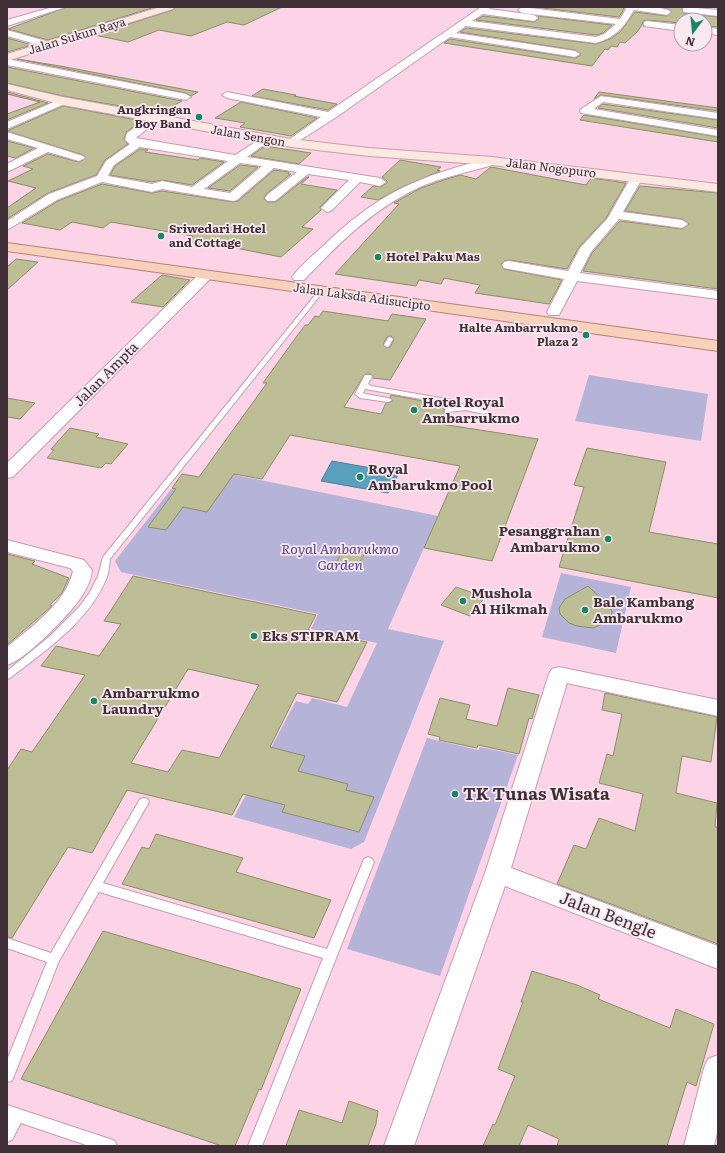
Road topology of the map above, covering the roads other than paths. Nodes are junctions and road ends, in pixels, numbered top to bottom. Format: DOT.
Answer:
graph roads {
  1 [pos="62,7"];
  2 [pos="169,7"];
  3 [pos="526,7"];
  4 [pos="629,8"];
  5 [pos="484,9"];
  6 [pos="686,10"];
  7 [pos="543,12"];
  8 [pos="666,12"];
  9 [pos="718,13"];
  10 [pos="467,20"];
  11 [pos="622,22"];
  12 [pos="7,23"];
  13 [pos="532,23"];
  14 [pos="647,24"];
  15 [pos="673,27"];
  16 [pos="596,29"];
  17 [pos="612,31"];
  18 [pos="7,33"];
  19 [pos="448,34"];
  20 [pos="557,34"];
  21 [pos="516,36"];
  22 [pos="596,40"];
  23 [pos="50,45"];
  24 [pos="540,48"];
  25 [pos="575,54"];
  26 [pos="7,58"];
  27 [pos="567,61"];
  28 [pos="7,62"];
  29 [pos="7,87"];
  30 [pos="228,95"];
  31 [pos="186,97"];
  32 [pos="63,101"];
  33 [pos="331,116"];
  34 [pos="718,116"];
  35 [pos="154,118"];
  36 [pos="7,126"];
  37 [pos="718,133"];
  38 [pos="7,135"];
  39 [pos="265,139"];
  40 [pos="138,143"];
  41 [pos="291,144"];
  42 [pos="47,148"];
  43 [pos="79,158"];
  44 [pos="236,160"];
  45 [pos="492,161"];
  46 [pos="270,166"];
  47 [pos="7,168"];
  48 [pos="304,171"];
  49 [pos="101,178"];
  50 [pos="357,179"];
  51 [pos="636,179"];
  52 [pos="380,182"];
  53 [pos="718,188"];
  54 [pos="194,191"];
  55 [pos="271,198"];
  56 [pos="326,208"];
  57 [pos="616,215"];
  58 [pos="682,224"];
  59 [pos="7,226"];
  60 [pos="7,236"];
  61 [pos="7,247"];
  62 [pos="509,265"];
  63 [pos="206,275"];
  64 [pos="571,276"];
  65 [pos="299,277"];
  66 [pos="321,291"];
  67 [pos="718,296"];
  68 [pos="554,312"];
  69 [pos="718,334"];
  70 [pos="718,346"];
  71 [pos="368,377"];
  72 [pos="364,384"];
  73 [pos="388,400"];
  74 [pos="465,408"];
  75 [pos="448,410"];
  76 [pos="484,412"];
  77 [pos="7,473"];
  78 [pos="7,546"];
  79 [pos="7,658"];
  80 [pos="7,676"];
  81 [pos="718,708"];
  82 [pos="144,802"];
  83 [pos="368,862"];
  84 [pos="497,873"];
  85 [pos="96,886"];
  86 [pos="7,943"];
  87 [pos="330,955"];
  88 [pos="54,958"];
  89 [pos="718,958"];
  90 [pos="718,1068"];
  91 [pos="7,1076"];
  92 [pos="12,1114"];
  93 [pos="7,1135"];
  94 [pos="110,1146"];
  95 [pos="255,1146"];
  96 [pos="399,1146"];
  97 [pos="699,1146"];
  1 -- 12 [label="street"];
  2 -- 23 [label="street, Jalan Sukun Raya"];
  3 -- 7 [label="street"];
  4 -- 8 [label="street"];
  4 -- 11 [label="street"];
  5 -- 10 [label="street"];
  5 -- 13 [label="street"];
  6 -- 9 [label="street"];
  7 -- 11 [label="street"];
  7 -- 13 [label="street"];
  10 -- 13 [label="street"];
  10 -- 19 [label="street"];
  11 -- 17 [label="street"];
  13 -- 20 [label="street"];
  13 -- 21 [label="street"];
  14 -- 15 [label="street"];
  16 -- 17 [label="street"];
  17 -- 22 [label="street"];
  18 -- 23 [label="street"];
  19 -- 24 [label="street"];
  19 -- 33 [label="street"];
  20 -- 22 [label="street"];
  20 -- 24 [label="street"];
  22 -- 25 [label="street"];
  23 -- 26 [label="street, Jalan Sukun Raya"];
  24 -- 25 [label="street"];
  25 -- 27 [label="street"];
  28 -- 31 [label="street"];
  29 -- 32 [label="street, Jalan Sengon"];
  30 -- 33 [label="street"];
  32 -- 35 [label="street, Jalan Sengon"];
  32 -- 36 [label="street"];
  33 -- 41 [label="street"];
  34 -- 37 [label="street"];
  35 -- 39 [label="street, Jalan Sengon"];
  35 -- 40 [label="street"];
  38 -- 42 [label="street"];
  39 -- 41 [label="street, Jalan Sengon"];
  39 -- 44 [label="street"];
  40 -- 44 [label="street"];
  40 -- 49 [label="street"];
  41 -- 45 [label="street, Jalan Sengon"];
  42 -- 43 [label="street"];
  42 -- 47 [label="street"];
  44 -- 46 [label="street"];
  44 -- 54 [label="street"];
  45 -- 51 [label="street, Jalan Nogopuro"];
  45 -- 65 [label="street, Jalan Nogopuro"];
  46 -- 48 [label="street"];
  46 -- 54 [label="street"];
  48 -- 50 [label="street"];
  48 -- 55 [label="street"];
  49 -- 54 [label="street"];
  49 -- 59 [label="street"];
  50 -- 52 [label="street"];
  50 -- 56 [label="street"];
  51 -- 53 [label="street, Jalan Nogopuro"];
  51 -- 57 [label="street"];
  57 -- 58 [label="street"];
  57 -- 64 [label="street"];
  60 -- 65 [label="main road, Jalan Laksda Adisucipto"];
  61 -- 63 [label="main road, Jalan Laksda Adisucipto"];
  62 -- 64 [label="street"];
  63 -- 66 [label="main road, Jalan Laksda Adisucipto"];
  63 -- 77 [label="street, Jalan Ampta"];
  64 -- 67 [label="street"];
  64 -- 68 [label="street"];
  65 -- 68 [label="main road, Jalan Laksda Adisucipto"];
  66 -- 70 [label="main road, Jalan Laksda Adisucipto"];
  66 -- 80 [label="lane"];
  68 -- 69 [label="main road, Jalan Laksda Adisucipto"];
  71 -- 72 [label="lane"];
  72 -- 73 [label="lane"];
  72 -- 74 [label="lane"];
  74 -- 75 [label="lane"];
  74 -- 76 [label="lane"];
  78 -- 79 [label="street"];
  81 -- 84 [label="street"];
  82 -- 85 [label="lane"];
  83 -- 87 [label="lane"];
  84 -- 89 [label="street, Jalan Bengle"];
  84 -- 96 [label="street"];
  85 -- 87 [label="lane"];
  85 -- 88 [label="lane"];
  86 -- 88 [label="lane"];
  87 -- 95 [label="lane"];
  88 -- 91 [label="lane"];
  90 -- 97 [label="street"];
  92 -- 93 [label="lane"];
  92 -- 94 [label="lane"];
}
